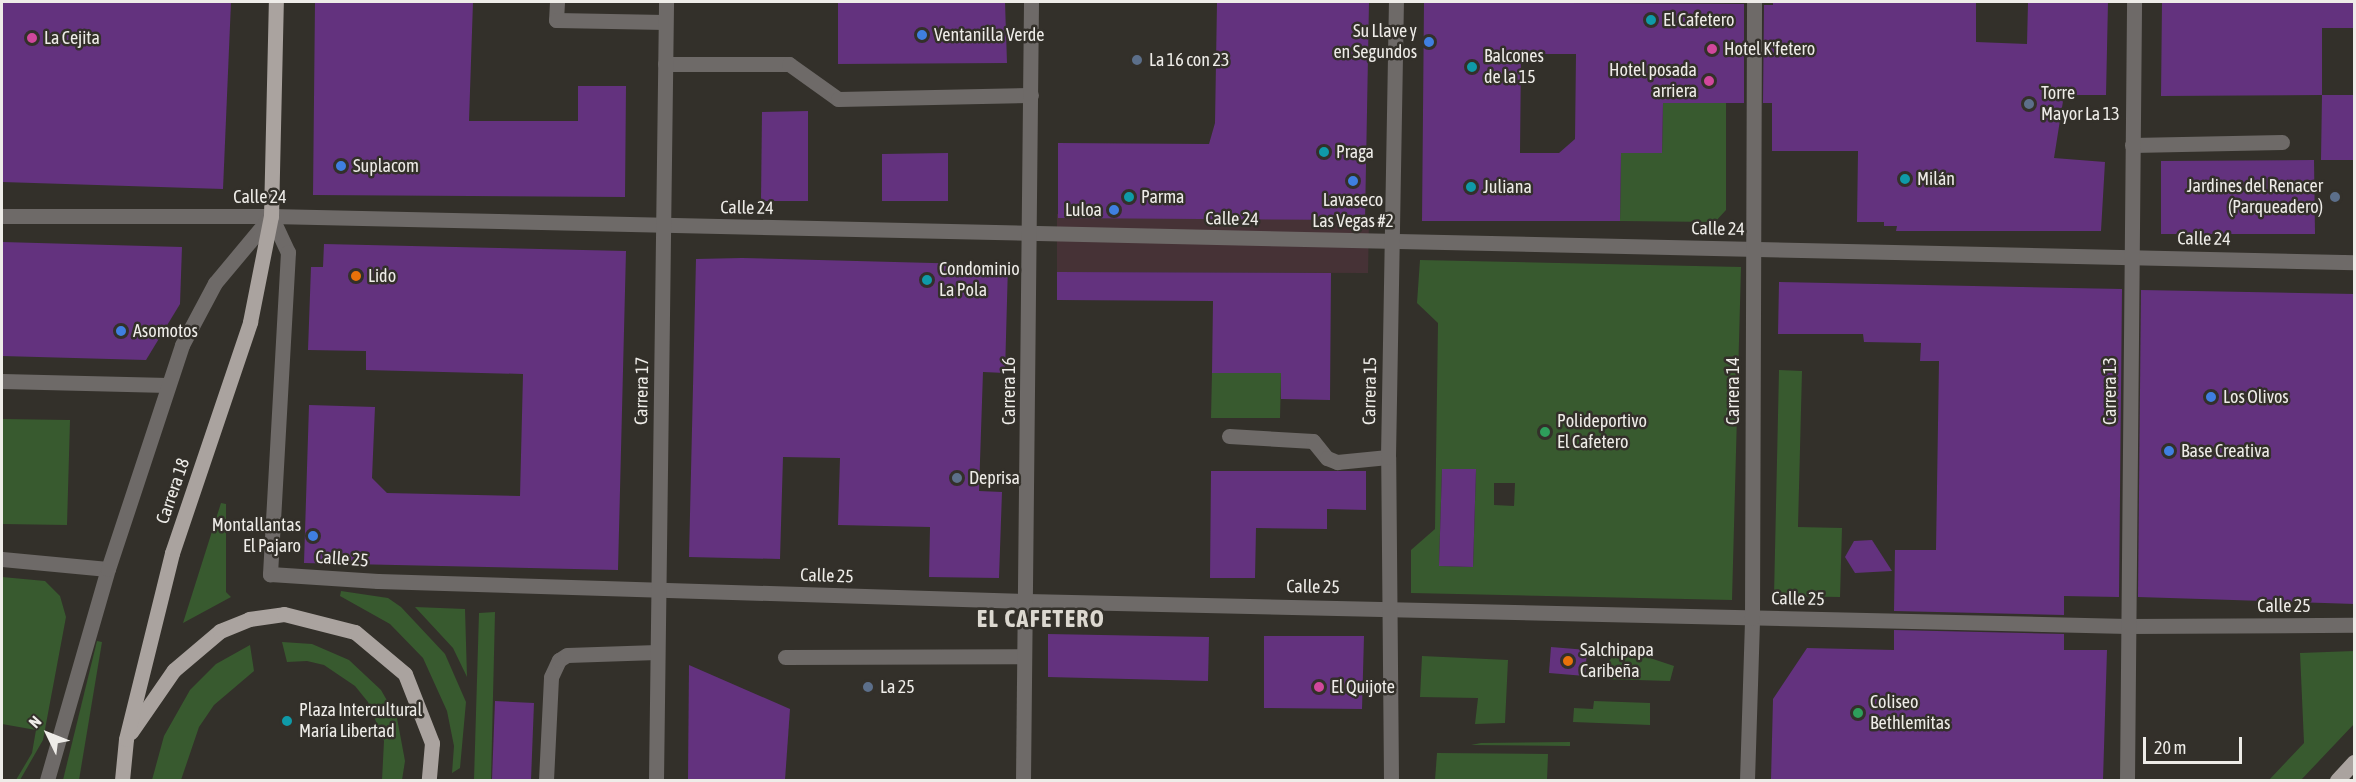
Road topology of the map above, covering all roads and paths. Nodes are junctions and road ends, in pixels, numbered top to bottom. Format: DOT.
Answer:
graph roads {
  1 [pos="276,2"];
  2 [pos="556,2"];
  3 [pos="666,2"];
  4 [pos="1031,2"];
  5 [pos="1396,2"];
  6 [pos="1754,2"];
  7 [pos="2134,2"];
  8 [pos="665,22"];
  9 [pos="665,64"];
  10 [pos="1030,95"];
  11 [pos="2282,142"];
  12 [pos="2132,145"];
  13 [pos="2,216"];
  14 [pos="270,216"];
  15 [pos="664,226"];
  16 [pos="1030,234"];
  17 [pos="1392,242"];
  18 [pos="1752,249"];
  19 [pos="2131,256"];
  20 [pos="2355,262"];
  21 [pos="2,381"];
  22 [pos="168,385"];
  23 [pos="1229,436"];
  24 [pos="1388,457"];
  25 [pos="2,559"];
  26 [pos="108,569"];
  27 [pos="270,574"];
  28 [pos="658,591"];
  29 [pos="1028,601"];
  30 [pos="1391,609"];
  31 [pos="1752,618"];
  32 [pos="2355,625"];
  33 [pos="2128,626"];
  34 [pos="657,652"];
  35 [pos="1024,656"];
  36 [pos="785,657"];
  37 [pos="126,739"];
  38 [pos="52,753"];
  39 [pos="2355,762"];
  40 [pos="34,780"];
  41 [pos="47,780"];
  42 [pos="122,780"];
  43 [pos="429,780"];
  44 [pos="546,780"];
  45 [pos="656,780"];
  46 [pos="1023,780"];
  47 [pos="1391,780"];
  48 [pos="1747,780"];
  49 [pos="2127,780"];
  50 [pos="2337,780"];
  1 -- 14 [label="main road, Carrera 18"];
  2 -- 8 [label="street"];
  3 -- 8 [label="street, Carrera 17"];
  4 -- 10 [label="street, Carrera 16"];
  5 -- 17 [label="street, Carrera 15"];
  6 -- 18 [label="street, Carrera 14"];
  7 -- 12 [label="street, Carrera 13"];
  8 -- 9 [label="street, Carrera 17"];
  9 -- 10 [label="street"];
  9 -- 15 [label="street, Carrera 17"];
  10 -- 16 [label="street, Carrera 16"];
  11 -- 12 [label="street"];
  12 -- 19 [label="street, Carrera 13"];
  13 -- 14 [label="street, Calle 24"];
  14 -- 15 [label="street, Calle 24"];
  14 -- 22 [label="street, Carrera 18"];
  14 -- 27 [label="street, Carrera 18"];
  14 -- 37 [label="main road, Carrera 18"];
  15 -- 16 [label="street, Calle 24"];
  15 -- 28 [label="street, Carrera 17"];
  16 -- 17 [label="street, Calle 24"];
  16 -- 29 [label="street, Carrera 16"];
  17 -- 18 [label="street, Calle 24"];
  17 -- 24 [label="street, Carrera 15"];
  18 -- 19 [label="street, Calle 24"];
  18 -- 31 [label="street, Carrera 14"];
  19 -- 20 [label="street, Calle 24"];
  19 -- 33 [label="street, Carrera 13"];
  21 -- 22 [label="street"];
  22 -- 26 [label="street, Carrera 18"];
  23 -- 24 [label="street"];
  24 -- 30 [label="street, Carrera 15"];
  25 -- 26 [label="street"];
  26 -- 38 [label="street, Carrera 18"];
  27 -- 28 [label="street, Calle 25"];
  28 -- 29 [label="street, Calle 25"];
  28 -- 34 [label="street, Carrera 17"];
  29 -- 30 [label="street, Calle 25"];
  29 -- 35 [label="street, Carrera 16"];
  30 -- 31 [label="street, Calle 25"];
  30 -- 47 [label="street, Carrera 15"];
  31 -- 33 [label="street, Calle 25"];
  31 -- 48 [label="street, Carrera 14"];
  32 -- 33 [label="street, Calle 25"];
  33 -- 49 [label="street, Carrera 13"];
  34 -- 44 [label="street"];
  34 -- 45 [label="street, Carrera 17"];
  35 -- 36 [label="street"];
  35 -- 46 [label="street, Carrera 16"];
  37 -- 42 [label="main road, Carrera 18"];
  37 -- 43 [label="main road"];
  38 -- 40 [label="street, Carrera 18"];
  38 -- 41 [label="street, Carrera 18"];
  39 -- 50 [label="main road"];
}
